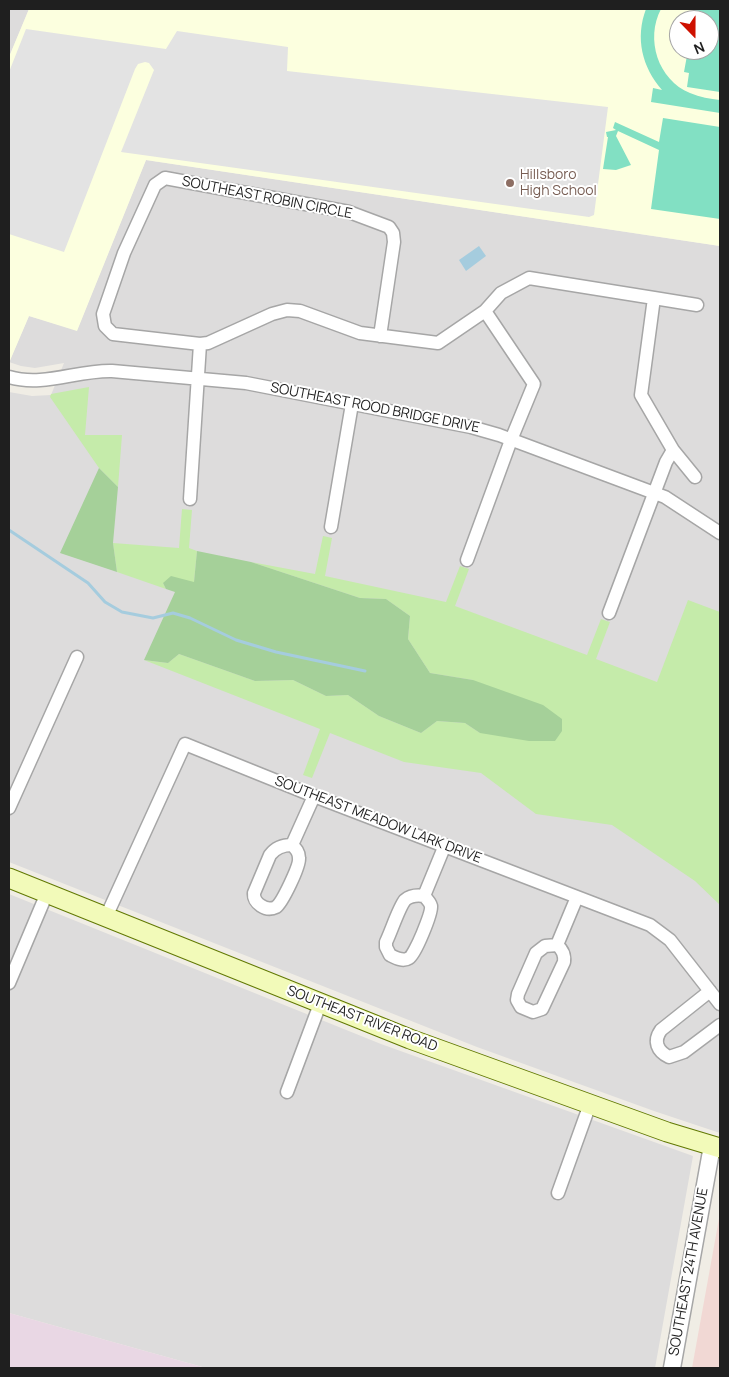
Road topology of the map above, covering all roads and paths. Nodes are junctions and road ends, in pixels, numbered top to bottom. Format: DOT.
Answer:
graph roads {
  1 [pos="654,298"];
  2 [pos="697,305"];
  3 [pos="485,311"];
  4 [pos="380,336"];
  5 [pos="200,344"];
  6 [pos="9,377"];
  7 [pos="197,378"];
  8 [pos="352,404"];
  9 [pos="511,440"];
  10 [pos="673,450"];
  11 [pos="695,477"];
  12 [pos="655,493"];
  13 [pos="190,499"];
  14 [pos="331,527"];
  15 [pos="720,533"];
  16 [pos="467,560"];
  17 [pos="608,613"];
  18 [pos="77,657"];
  19 [pos="314,796"];
  20 [pos="9,808"];
  21 [pos="292,845"];
  22 [pos="445,845"];
  23 [pos="9,878"];
  24 [pos="46,893"];
  25 [pos="424,896"];
  26 [pos="577,897"];
  27 [pos="106,917"];
  28 [pos="557,945"];
  29 [pos="9,983"];
  30 [pos="710,991"];
  31 [pos="720,1003"];
  32 [pos="320,1004"];
  33 [pos="720,1025"];
  34 [pos="288,1092"];
  35 [pos="590,1104"];
  36 [pos="716,1147"];
  37 [pos="558,1193"];
  38 [pos="672,1368"];
  1 -- 2 [label="street"];
  1 -- 3 [label="street"];
  1 -- 10 [label="street"];
  3 -- 4 [label="street"];
  3 -- 9 [label="street"];
  4 -- 5 [label="street"];
  4 -- 5 [label="street, SOUTHEAST ROBIN CIRCLE"];
  5 -- 7 [label="street"];
  6 -- 7 [label="street, SOUTHEAST ROOD BRIDGE DRIVE"];
  7 -- 8 [label="street, SOUTHEAST ROOD BRIDGE DRIVE"];
  7 -- 13 [label="street"];
  8 -- 9 [label="street, SOUTHEAST ROOD BRIDGE DRIVE"];
  8 -- 14 [label="street"];
  9 -- 12 [label="street, SOUTHEAST ROOD BRIDGE DRIVE"];
  9 -- 16 [label="street"];
  10 -- 11 [label="street"];
  10 -- 12 [label="street"];
  12 -- 15 [label="street, SOUTHEAST ROOD BRIDGE DRIVE"];
  12 -- 17 [label="street"];
  18 -- 20 [label="street"];
  19 -- 21 [label="street"];
  19 -- 22 [label="street, SOUTHEAST MEADOW LARK DRIVE"];
  19 -- 27 [label="street, SOUTHEAST MEADOW LARK DRIVE"];
  21 -- 21 [label="street"];
  22 -- 25 [label="street"];
  22 -- 26 [label="street, SOUTHEAST MEADOW LARK DRIVE"];
  23 -- 24 [label="main road, SOUTHEAST RIVER ROAD"];
  24 -- 27 [label="main road, SOUTHEAST RIVER ROAD"];
  24 -- 29 [label="street"];
  25 -- 25 [label="street"];
  26 -- 28 [label="street"];
  26 -- 30 [label="street, SOUTHEAST MEADOW LARK DRIVE"];
  27 -- 32 [label="main road, SOUTHEAST RIVER ROAD"];
  28 -- 28 [label="street"];
  30 -- 31 [label="street, SOUTHEAST MEADOW LARK DRIVE"];
  30 -- 33 [label="street"];
  32 -- 34 [label="street"];
  32 -- 35 [label="main road, SOUTHEAST RIVER ROAD"];
  35 -- 36 [label="main road, SOUTHEAST RIVER ROAD"];
  35 -- 37 [label="street"];
  36 -- 38 [label="street, SOUTHEAST 24TH AVENUE"];
}
